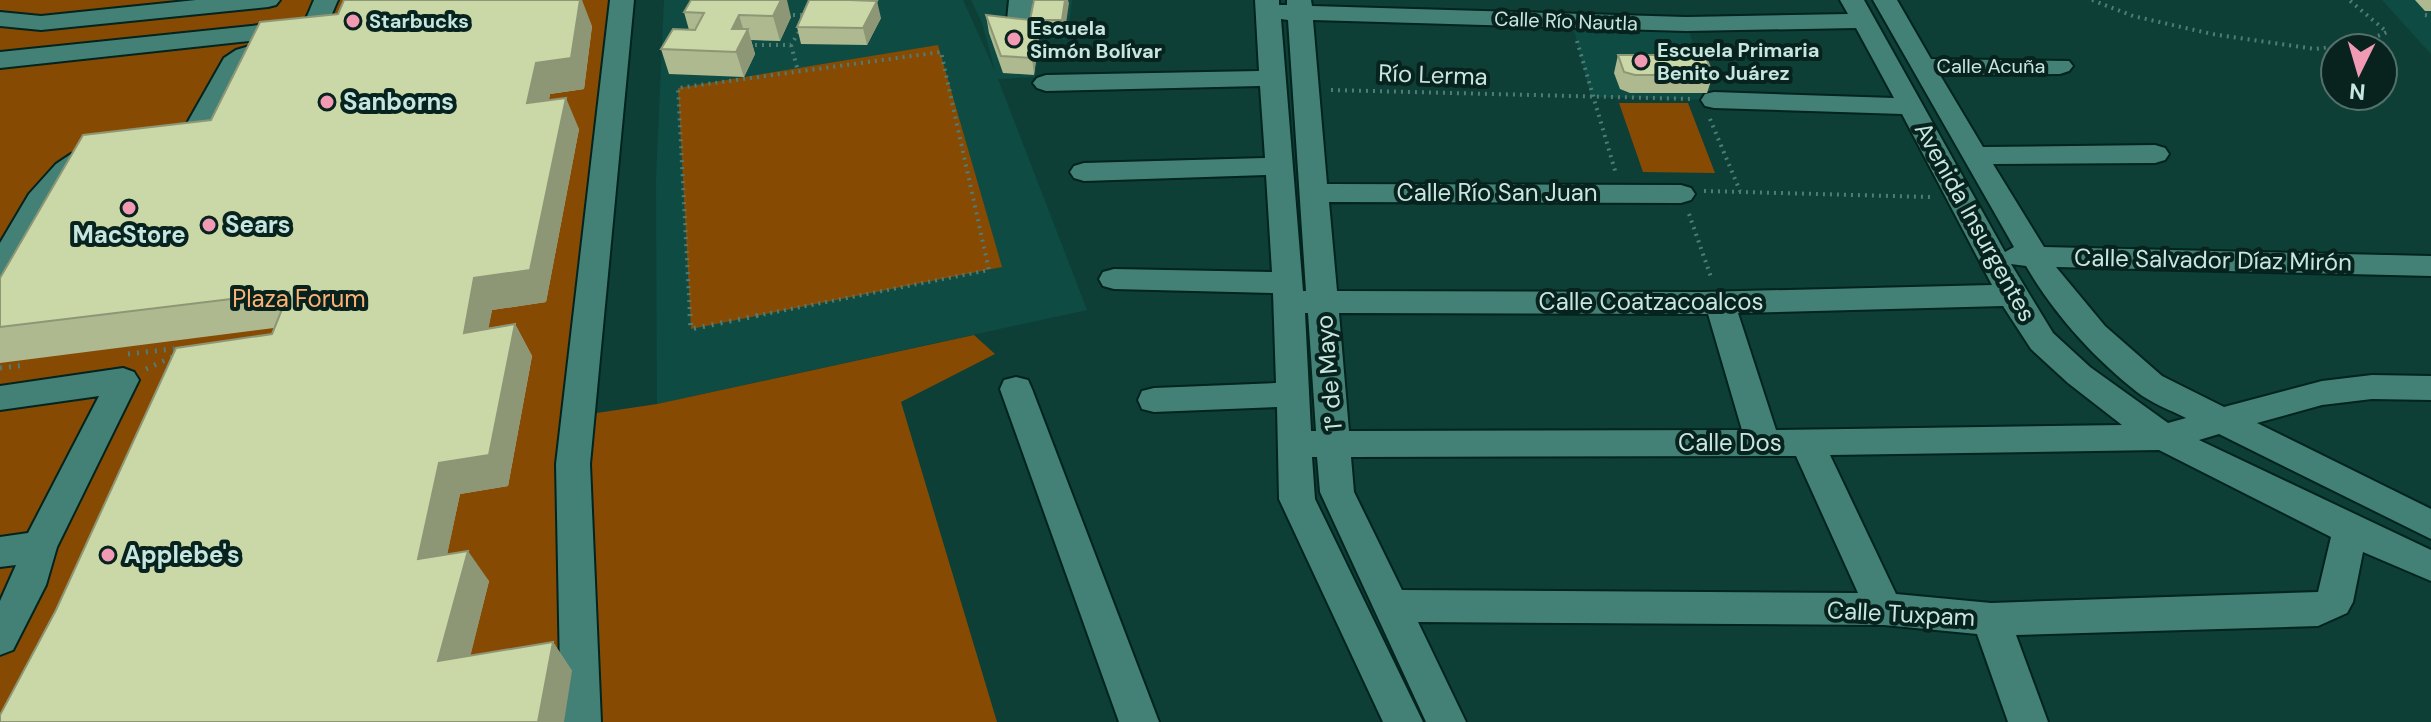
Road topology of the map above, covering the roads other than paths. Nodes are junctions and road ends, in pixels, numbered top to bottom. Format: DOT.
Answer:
graph roads {
  1 [pos="57,0"];
  2 [pos="268,0"];
  3 [pos="326,0"];
  4 [pos="622,0"];
  5 [pos="1020,2"];
  6 [pos="1267,6"];
  7 [pos="1299,6"];
  8 [pos="1867,7"];
  9 [pos="1604,12"];
  10 [pos="0,19"];
  11 [pos="41,23"];
  12 [pos="314,26"];
  13 [pos="1018,30"];
  14 [pos="8,58"];
  15 [pos="2060,66"];
  16 [pos="1923,67"];
  17 [pos="1273,78"];
  18 [pos="0,80"];
  19 [pos="1046,83"];
  20 [pos="1708,100"];
  21 [pos="1910,106"];
  22 [pos="2155,154"];
  23 [pos="1974,156"];
  24 [pos="1279,166"];
  25 [pos="1084,172"];
  26 [pos="1313,193"];
  27 [pos="1681,194"];
  28 [pos="1994,256"];
  29 [pos="2035,256"];
  30 [pos="2431,266"];
  31 [pos="0,270"];
  32 [pos="1114,279"];
  33 [pos="1289,292"];
  34 [pos="2012,295"];
  35 [pos="1323,302"];
  36 [pos="1720,303"];
  37 [pos="2431,388"];
  38 [pos="1016,389"];
  39 [pos="1294,394"];
  40 [pos="0,398"];
  41 [pos="1154,400"];
  42 [pos="2221,423"];
  43 [pos="2163,437"];
  44 [pos="1807,442"];
  45 [pos="1336,443"];
  46 [pos="1763,443"];
  47 [pos="1296,444"];
  48 [pos="2431,525"];
  49 [pos="2350,530"];
  50 [pos="39,546"];
  51 [pos="0,552"];
  52 [pos="2431,566"];
  53 [pos="14,585"];
  54 [pos="1392,606"];
  55 [pos="1884,609"];
  56 [pos="1991,619"];
  57 [pos="0,638"];
  58 [pos="581,722"];
  59 [pos="1139,722"];
  60 [pos="1403,722"];
  61 [pos="1446,722"];
  62 [pos="2028,722"];
  1 -- 11 [label="street"];
  2 -- 11 [label="street"];
  3 -- 12 [label="street"];
  4 -- 58 [label="street"];
  5 -- 13 [label="street"];
  6 -- 7 [label="street, Calle Río Nautla"];
  6 -- 17 [label="street, 1° de Mayo"];
  7 -- 9 [label="street, Calle Río Nautla"];
  7 -- 26 [label="street, 1° de Mayo"];
  8 -- 9 [label="street, Calle Río Nautla"];
  8 -- 16 [label="street, Avenida Insurgentes"];
  8 -- 21 [label="street, Avenida Insurgentes"];
  10 -- 11 [label="street"];
  11 -- 14 [label="street"];
  12 -- 14 [label="street"];
  12 -- 31 [label="street"];
  14 -- 18 [label="street"];
  15 -- 16 [label="street, Calle Acuña"];
  16 -- 23 [label="street, Avenida Insurgentes"];
  17 -- 19 [label="street"];
  17 -- 24 [label="street, 1° de Mayo"];
  20 -- 21 [label="street"];
  21 -- 28 [label="street, Avenida Insurgentes"];
  22 -- 23 [label="street"];
  23 -- 29 [label="street, Avenida Insurgentes"];
  24 -- 25 [label="street"];
  24 -- 33 [label="street, 1° de Mayo"];
  26 -- 27 [label="street, Calle Río San Juan"];
  26 -- 35 [label="street, 1° de Mayo"];
  28 -- 29 [label="street, Calle Salvador Díaz Mirón"];
  28 -- 34 [label="street, Avenida Insurgentes"];
  29 -- 30 [label="street, Calle Salvador Díaz Mirón"];
  29 -- 42 [label="street, Avenida Insurgentes"];
  32 -- 33 [label="street, Calle Coatzacoalcos"];
  33 -- 35 [label="street, Calle Coatzacoalcos"];
  33 -- 39 [label="street, 1° de Mayo"];
  34 -- 36 [label="street, Calle Coatzacoalcos"];
  34 -- 43 [label="street, Avenida Insurgentes"];
  35 -- 36 [label="street, Calle Coatzacoalcos"];
  35 -- 45 [label="street, 1° de Mayo"];
  36 -- 46 [label="street"];
  37 -- 42 [label="street"];
  38 -- 59 [label="street"];
  39 -- 41 [label="street"];
  39 -- 47 [label="street, 1° de Mayo"];
  40 -- 50 [label="street"];
  42 -- 43 [label="street"];
  42 -- 48 [label="street, Avenida Insurgentes"];
  43 -- 44 [label="street, Calle Dos"];
  43 -- 49 [label="street, Avenida Insurgentes"];
  44 -- 46 [label="street, Calle Dos"];
  44 -- 55 [label="street"];
  45 -- 46 [label="street, Calle Dos"];
  45 -- 47 [label="street, Calle Dos"];
  45 -- 54 [label="street, 1° de Mayo"];
  47 -- 60 [label="street, 1° de Mayo"];
  49 -- 52 [label="street, Avenida Insurgentes"];
  49 -- 56 [label="street, Calle Tuxpam"];
  50 -- 51 [label="street"];
  50 -- 53 [label="street"];
  53 -- 57 [label="street"];
  54 -- 55 [label="street, Calle Tuxpam"];
  54 -- 61 [label="street, 1° de Mayo"];
  55 -- 56 [label="street, Calle Tuxpam"];
  56 -- 62 [label="street"];
}
